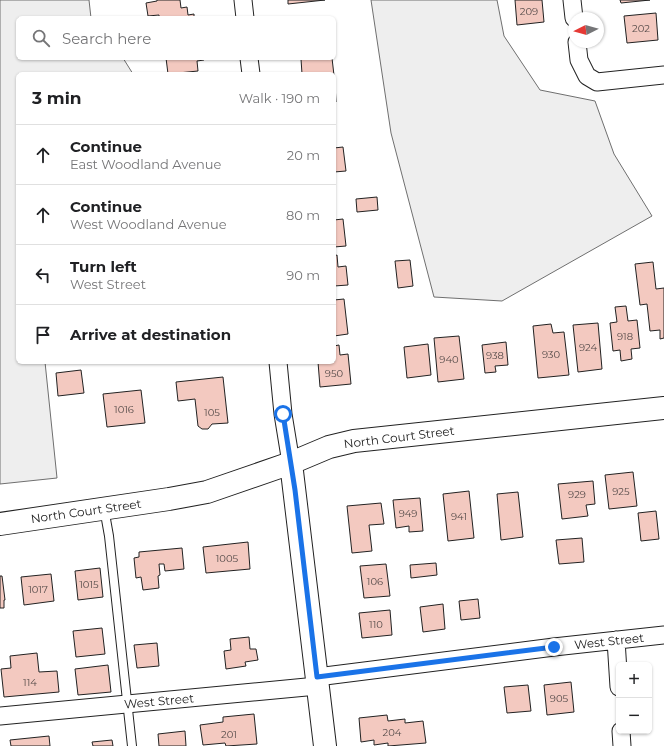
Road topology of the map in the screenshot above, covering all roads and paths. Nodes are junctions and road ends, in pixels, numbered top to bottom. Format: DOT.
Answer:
graph roads {
  1 [pos="243,0"];
  2 [pos="572,0"];
  3 [pos="573,12"];
  4 [pos="245,16"];
  5 [pos="578,48"];
  6 [pos="249,60"];
  7 [pos="251,72"];
  8 [pos="664,75"];
  9 [pos="278,364"];
  10 [pos="664,408"];
  11 [pos="291,463"];
  12 [pos="104,508"];
  13 [pos="0,524"];
  14 [pos="664,635"];
  15 [pos="616,640"];
  16 [pos="617,662"];
  17 [pos="317,681"];
  18 [pos="128,704"];
  19 [pos="0,716"];
  20 [pos="622,734"];
  21 [pos="132,746"];
  22 [pos="325,746"];
  23 [pos="622,746"];
  1 -- 4 [label="street"];
  2 -- 3 [label="street"];
  5 -- 8 [label="street"];
  6 -- 7 [label="street"];
  9 -- 11 [label="street"];
  10 -- 11 [label="main road, North Court Street"];
  11 -- 12 [label="main road, North Court Street"];
  11 -- 17 [label="main road"];
  12 -- 13 [label="main road, North Court Street"];
  12 -- 18 [label="lane"];
  14 -- 15 [label="street, West Street"];
  15 -- 16 [label="street"];
  15 -- 17 [label="street, West Street"];
  17 -- 18 [label="street, West Street"];
  17 -- 22 [label="main road"];
  18 -- 19 [label="street, West Street"];
  18 -- 21 [label="lane"];
  20 -- 23 [label="street"];
}
